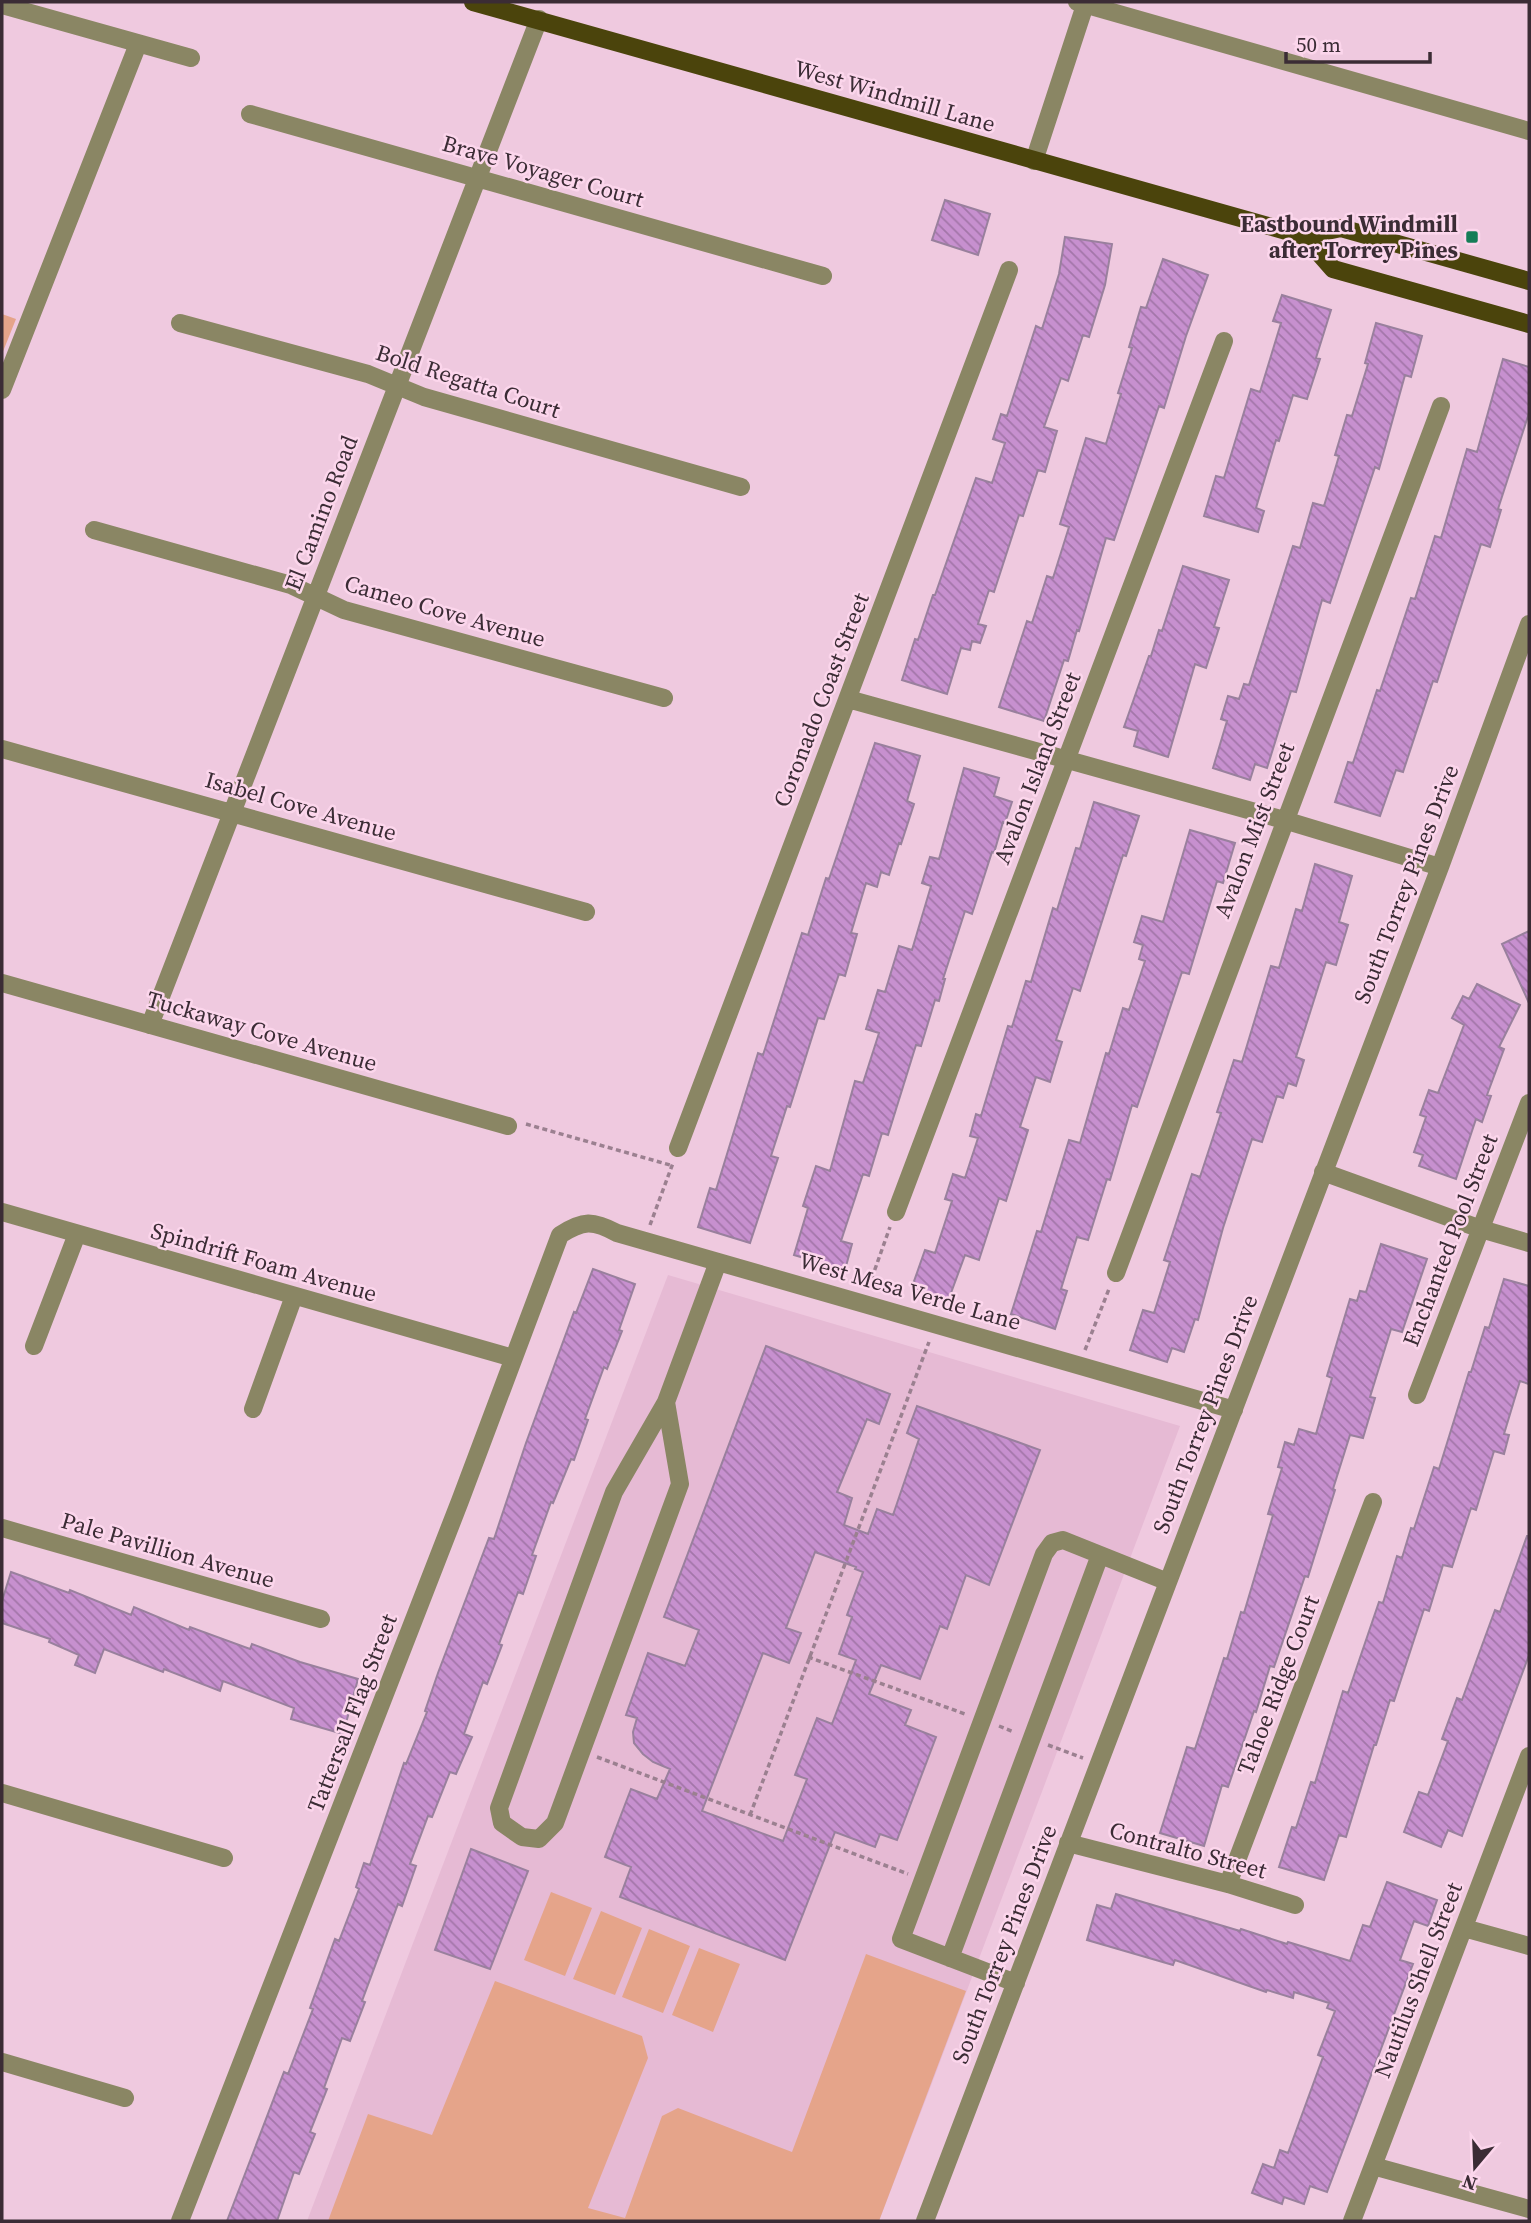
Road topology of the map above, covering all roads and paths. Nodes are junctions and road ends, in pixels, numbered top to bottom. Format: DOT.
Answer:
graph roads {
  1 [pos="473,2"];
  2 [pos="1083,3"];
  3 [pos="2,5"];
  4 [pos="539,19"];
  5 [pos="138,44"];
  6 [pos="191,58"];
  7 [pos="250,114"];
  8 [pos="1529,131"];
  9 [pos="1034,161"];
  10 [pos="478,177"];
  11 [pos="1304,236"];
  12 [pos="1009,270"];
  13 [pos="822,276"];
  14 [pos="1529,281"];
  15 [pos="180,323"];
  16 [pos="1529,324"];
  17 [pos="1224,341"];
  18 [pos="397,385"];
  19 [pos="2,390"];
  20 [pos="1441,406"];
  21 [pos="741,487"];
  22 [pos="94,530"];
  23 [pos="315,597"];
  24 [pos="1529,624"];
  25 [pos="664,698"];
  26 [pos="848,699"];
  27 [pos="2,749"];
  28 [pos="1066,760"];
  29 [pos="232,812"];
  30 [pos="1284,820"];
  31 [pos="1440,867"];
  32 [pos="586,912"];
  33 [pos="2,983"];
  34 [pos="150,1024"];
  35 [pos="1529,1103"];
  36 [pos="508,1126"];
  37 [pos="678,1148"];
  38 [pos="672,1165"];
  39 [pos="1323,1171"];
  40 [pos="2,1212"];
  41 [pos="896,1212"];
  42 [pos="573,1227"];
  43 [pos="1481,1229"];
  44 [pos="77,1234"];
  45 [pos="644,1241"];
  46 [pos="1529,1243"];
  47 [pos="718,1262"];
  48 [pos="1116,1273"];
  49 [pos="294,1296"];
  50 [pos="863,1303"];
  51 [pos="936,1324"];
  52 [pos="34,1346"];
  53 [pos="513,1358"];
  54 [pos="1079,1364"];
  55 [pos="1417,1395"];
  56 [pos="666,1402"];
  57 [pos="253,1409"];
  58 [pos="1234,1410"];
  59 [pos="1373,1502"];
  60 [pos="2,1528"];
  61 [pos="1100,1555"];
  62 [pos="1168,1582"];
  63 [pos="321,1619"];
  64 [pos="808,1657"];
  65 [pos="982,1720"];
  66 [pos="1031,1739"];
  67 [pos="582,1751"];
  68 [pos="1529,1756"];
  69 [pos="1098,1764"];
  70 [pos="2,1793"];
  71 [pos="750,1815"];
  72 [pos="1068,1843"];
  73 [pos="224,1858"];
  74 [pos="923,1880"];
  75 [pos="1228,1884"];
  76 [pos="1294,1905"];
  77 [pos="1464,1928"];
  78 [pos="1529,1947"];
  79 [pos="950,1958"];
  80 [pos="1016,1983"];
  81 [pos="2,2062"];
  82 [pos="125,2098"];
  83 [pos="1373,2166"];
  84 [pos="1529,2208"];
  85 [pos="180,2221"];
  86 [pos="925,2221"];
  87 [pos="1352,2221"];
  1 -- 4 [label="main road, West Windmill Lane"];
  2 -- 8 [label="street"];
  2 -- 9 [label="street"];
  3 -- 5 [label="street"];
  4 -- 9 [label="main road, West Windmill Lane"];
  4 -- 10 [label="street, El Camino Road"];
  5 -- 6 [label="street"];
  5 -- 19 [label="street"];
  7 -- 10 [label="street, Brave Voyager Court"];
  9 -- 11 [label="main road, West Windmill Lane"];
  10 -- 13 [label="street, Brave Voyager Court"];
  10 -- 18 [label="street, El Camino Road"];
  11 -- 14 [label="main road, West Windmill Lane"];
  11 -- 16 [label="main road"];
  12 -- 26 [label="street, Coronado Coast Street"];
  15 -- 18 [label="street, Bold Regatta Court"];
  17 -- 28 [label="street, Avalon Island Street"];
  18 -- 21 [label="street, Bold Regatta Court"];
  18 -- 23 [label="street, El Camino Road"];
  20 -- 30 [label="street, Avalon Mist Street"];
  22 -- 23 [label="street, Cameo Cove Avenue"];
  23 -- 25 [label="street, Cameo Cove Avenue"];
  23 -- 29 [label="street, El Camino Road"];
  24 -- 31 [label="street, South Torrey Pines Drive"];
  26 -- 28 [label="street"];
  26 -- 37 [label="street, Coronado Coast Street"];
  27 -- 29 [label="street, Isabel Cove Avenue"];
  28 -- 30 [label="street"];
  28 -- 41 [label="street, Avalon Island Street"];
  29 -- 32 [label="street, Isabel Cove Avenue"];
  29 -- 34 [label="street, El Camino Road"];
  30 -- 31 [label="street"];
  30 -- 48 [label="street, Avalon Mist Street"];
  31 -- 39 [label="street, South Torrey Pines Drive"];
  33 -- 34 [label="street, Tuckaway Cove Avenue"];
  34 -- 36 [label="street, Tuckaway Cove Avenue"];
  35 -- 43 [label="street, Enchanted Pool Street"];
  36 -- 38 [label="path"];
  37 -- 38 [label="path"];
  38 -- 45 [label="path"];
  39 -- 43 [label="street"];
  39 -- 58 [label="street, South Torrey Pines Drive"];
  40 -- 44 [label="street, Spindrift Foam Avenue"];
  41 -- 50 [label="path"];
  42 -- 45 [label="street, West Mesa Verde Lane"];
  42 -- 53 [label="street, Tattersall Flag Street"];
  43 -- 46 [label="street"];
  43 -- 55 [label="street, Enchanted Pool Street"];
  44 -- 49 [label="street, Spindrift Foam Avenue"];
  44 -- 52 [label="street"];
  45 -- 47 [label="street, West Mesa Verde Lane"];
  47 -- 50 [label="street, West Mesa Verde Lane"];
  47 -- 56 [label="street"];
  48 -- 54 [label="path"];
  49 -- 53 [label="street, Spindrift Foam Avenue"];
  49 -- 57 [label="street"];
  50 -- 51 [label="street, West Mesa Verde Lane"];
  51 -- 54 [label="street, West Mesa Verde Lane"];
  51 -- 64 [label="path"];
  53 -- 85 [label="street, Tattersall Flag Street"];
  54 -- 58 [label="street, West Mesa Verde Lane"];
  56 -- 67 [label="street"];
  56 -- 67 [label="street"];
  58 -- 62 [label="street, South Torrey Pines Drive"];
  59 -- 75 [label="street, Tahoe Ridge Court"];
  60 -- 63 [label="street, Pale Pavillion Avenue"];
  61 -- 62 [label="street"];
  61 -- 65 [label="street"];
  61 -- 66 [label="street"];
  62 -- 69 [label="street, South Torrey Pines Drive"];
  64 -- 65 [label="path"];
  64 -- 71 [label="path"];
  65 -- 66 [label="path"];
  65 -- 74 [label="street"];
  66 -- 69 [label="path"];
  66 -- 79 [label="street"];
  67 -- 71 [label="path"];
  68 -- 77 [label="street, Nautilus Shell Street"];
  69 -- 72 [label="street, South Torrey Pines Drive"];
  70 -- 73 [label="street"];
  71 -- 74 [label="path"];
  72 -- 75 [label="street, Contralto Street"];
  72 -- 80 [label="street, South Torrey Pines Drive"];
  74 -- 79 [label="street"];
  75 -- 76 [label="street, Contralto Street"];
  77 -- 78 [label="street"];
  77 -- 83 [label="street, Nautilus Shell Street"];
  79 -- 80 [label="street"];
  80 -- 86 [label="street, South Torrey Pines Drive"];
  81 -- 82 [label="street"];
  83 -- 84 [label="street"];
  83 -- 87 [label="street, Nautilus Shell Street"];
}
